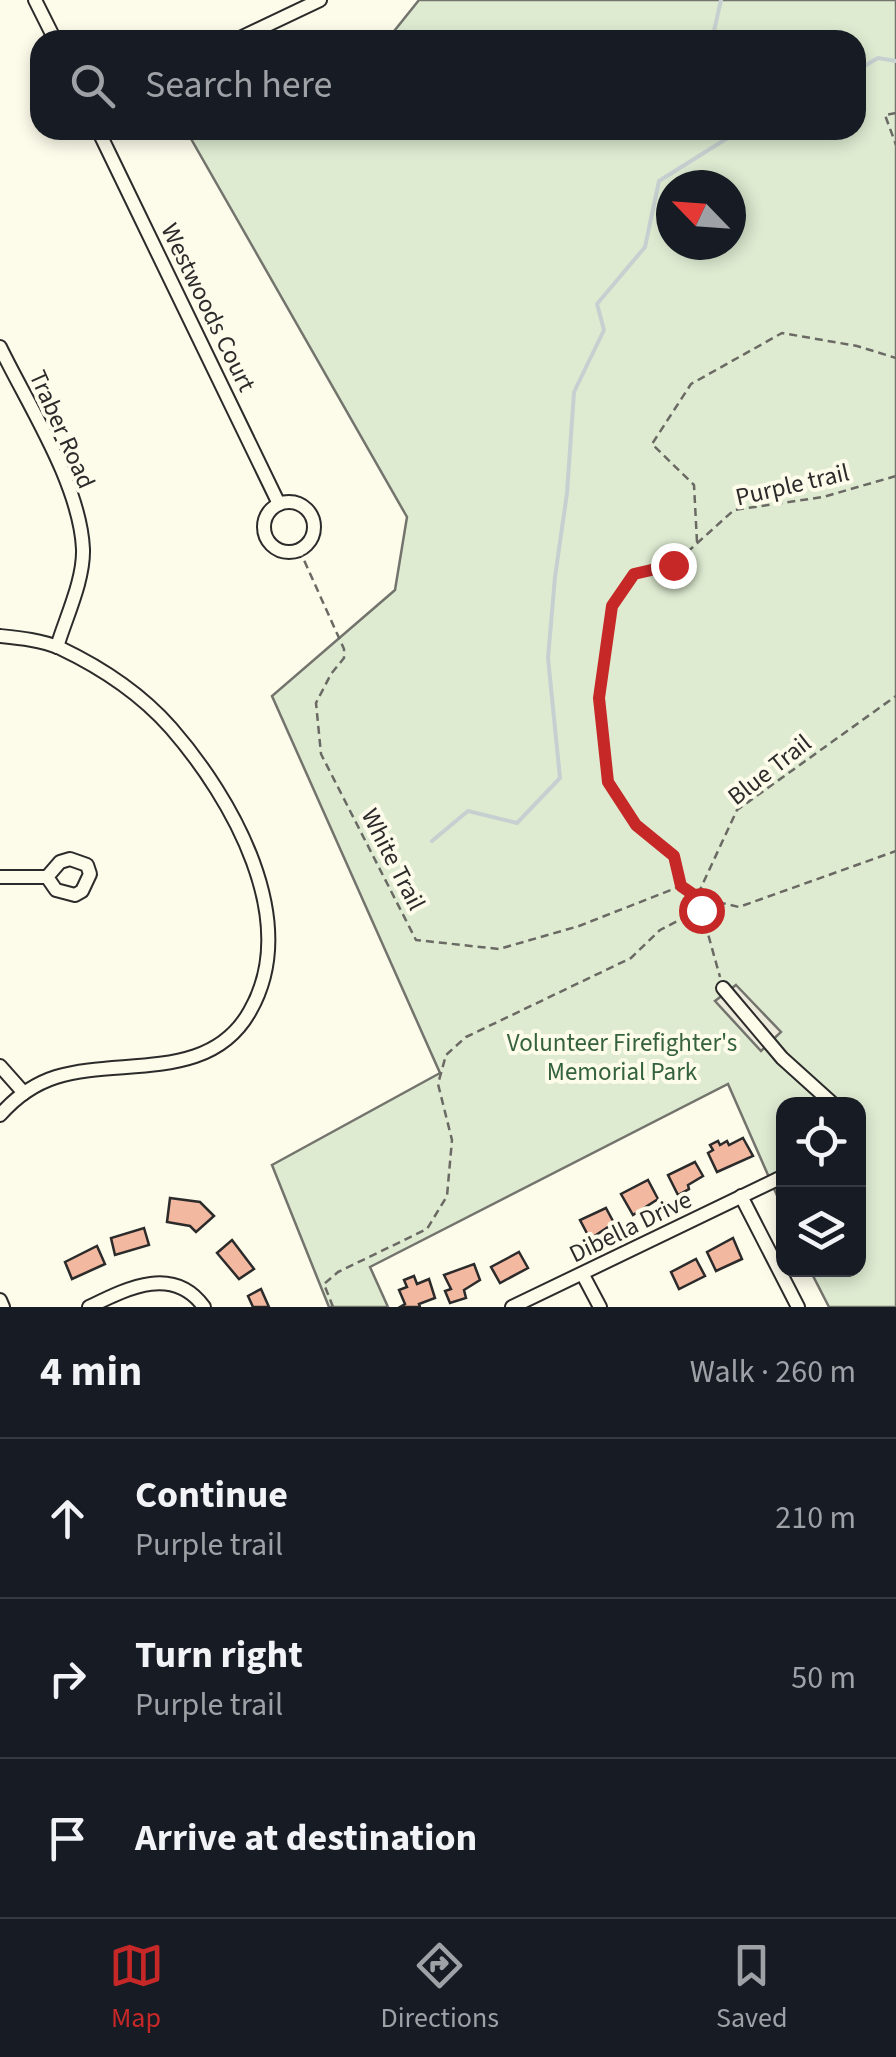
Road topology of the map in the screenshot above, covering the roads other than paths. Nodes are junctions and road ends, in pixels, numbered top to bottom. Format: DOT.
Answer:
graph roads {
  1 [pos="36,0"];
  2 [pos="320,0"];
  3 [pos="50,30"];
  4 [pos="257,30"];
  5 [pos="103,140"];
  6 [pos="0,347"];
  7 [pos="279,504"];
  8 [pos="0,636"];
  9 [pos="56,647"];
  10 [pos="0,877"];
  11 [pos="47,877"];
  12 [pos="723,988"];
  13 [pos="0,1066"];
  14 [pos="24,1093"];
  15 [pos="824,1097"];
  16 [pos="0,1116"];
  17 [pos="776,1179"];
  18 [pos="741,1196"];
  19 [pos="583,1274"];
  20 [pos="90,1307"];
  21 [pos="204,1307"];
  22 [pos="512,1307"];
  23 [pos="600,1307"];
  24 [pos="798,1307"];
  1 -- 3 [label="street"];
  2 -- 4 [label="street"];
  5 -- 7 [label="street, Westwoods Court"];
  6 -- 9 [label="street, Traber Road"];
  7 -- 7 [label="street, Westwoods Court"];
  8 -- 9 [label="street"];
  9 -- 14 [label="street"];
  10 -- 11 [label="street"];
  12 -- 15 [label="street"];
  13 -- 14 [label="street"];
  14 -- 16 [label="street"];
  17 -- 18 [label="street, Dibella Drive"];
  18 -- 19 [label="street, Dibella Drive"];
  18 -- 24 [label="street"];
  19 -- 22 [label="street, Dibella Drive"];
  19 -- 23 [label="street"];
  20 -- 21 [label="street"];
}
